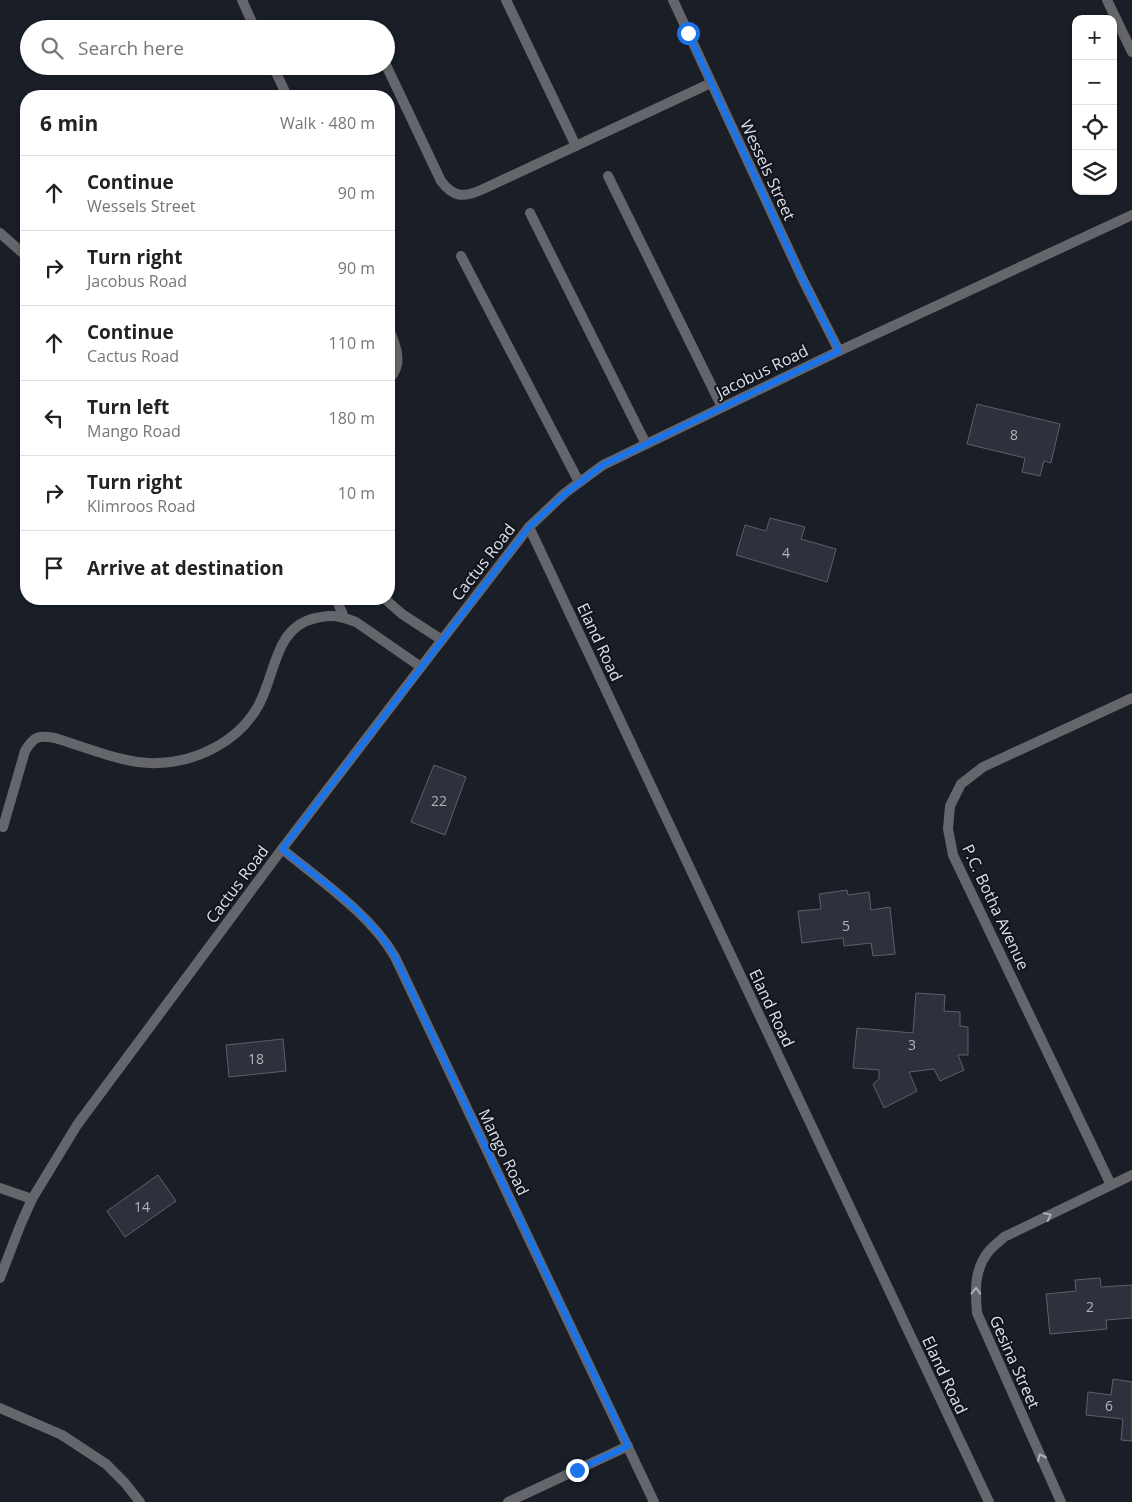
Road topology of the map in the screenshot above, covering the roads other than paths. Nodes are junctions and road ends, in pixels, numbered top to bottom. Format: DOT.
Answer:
graph roads {
  1 [pos="242,0"];
  2 [pos="506,0"];
  3 [pos="672,0"];
  4 [pos="1108,0"];
  5 [pos="252,20"];
  6 [pos="1132,52"];
  7 [pos="277,75"];
  8 [pos="391,75"];
  9 [pos="711,83"];
  10 [pos="284,90"];
  11 [pos="576,146"];
  12 [pos="608,176"];
  13 [pos="530,213"];
  14 [pos="1132,215"];
  15 [pos="0,233"];
  16 [pos="20,251"];
  17 [pos="461,256"];
  18 [pos="395,348"];
  19 [pos="839,351"];
  20 [pos="395,371"];
  21 [pos="722,408"];
  22 [pos="646,444"];
  23 [pos="579,482"];
  24 [pos="529,527"];
  25 [pos="339,605"];
  26 [pos="392,605"];
  27 [pos="344,617"];
  28 [pos="442,640"];
  29 [pos="421,667"];
  30 [pos="1132,698"];
  31 [pos="2,827"];
  32 [pos="282,849"];
  33 [pos="1132,1175"];
  34 [pos="1111,1185"];
  35 [pos="0,1188"];
  36 [pos="32,1199"];
  37 [pos="0,1278"];
  38 [pos="0,1408"];
  39 [pos="628,1446"];
  40 [pos="140,1502"];
  41 [pos="508,1502"];
  42 [pos="654,1502"];
  43 [pos="989,1502"];
  44 [pos="1061,1502"];
  1 -- 5 [label="street"];
  2 -- 11 [label="street"];
  3 -- 9 [label="street, Wessels Street"];
  4 -- 6 [label="street"];
  7 -- 10 [label="street"];
  8 -- 11 [label="street"];
  9 -- 11 [label="street"];
  9 -- 19 [label="street, Wessels Street"];
  12 -- 21 [label="street"];
  13 -- 22 [label="street"];
  14 -- 19 [label="street, Jacobus Road"];
  15 -- 16 [label="street"];
  17 -- 23 [label="street"];
  18 -- 20 [label="street"];
  19 -- 21 [label="street, Jacobus Road"];
  21 -- 22 [label="street, Jacobus Road"];
  22 -- 23 [label="street, Jacobus Road"];
  23 -- 24 [label="street, Jacobus Road"];
  24 -- 28 [label="street, Cactus Road"];
  24 -- 43 [label="street, Eland Road"];
  25 -- 27 [label="street"];
  26 -- 28 [label="street"];
  27 -- 29 [label="street"];
  27 -- 31 [label="street"];
  28 -- 29 [label="street, Cactus Road"];
  29 -- 32 [label="street, Cactus Road"];
  30 -- 34 [label="street, P.C. Botha Avenue"];
  32 -- 36 [label="street, Cactus Road"];
  32 -- 39 [label="street, Mango Road"];
  33 -- 34 [label="street, Gesina Street"];
  44 -- 34 [label="street, Gesina Street, one-way"];
  35 -- 36 [label="street"];
  36 -- 37 [label="street, Cactus Road"];
  38 -- 40 [label="street"];
  39 -- 41 [label="street"];
  39 -- 42 [label="street, Mango Road"];
}
